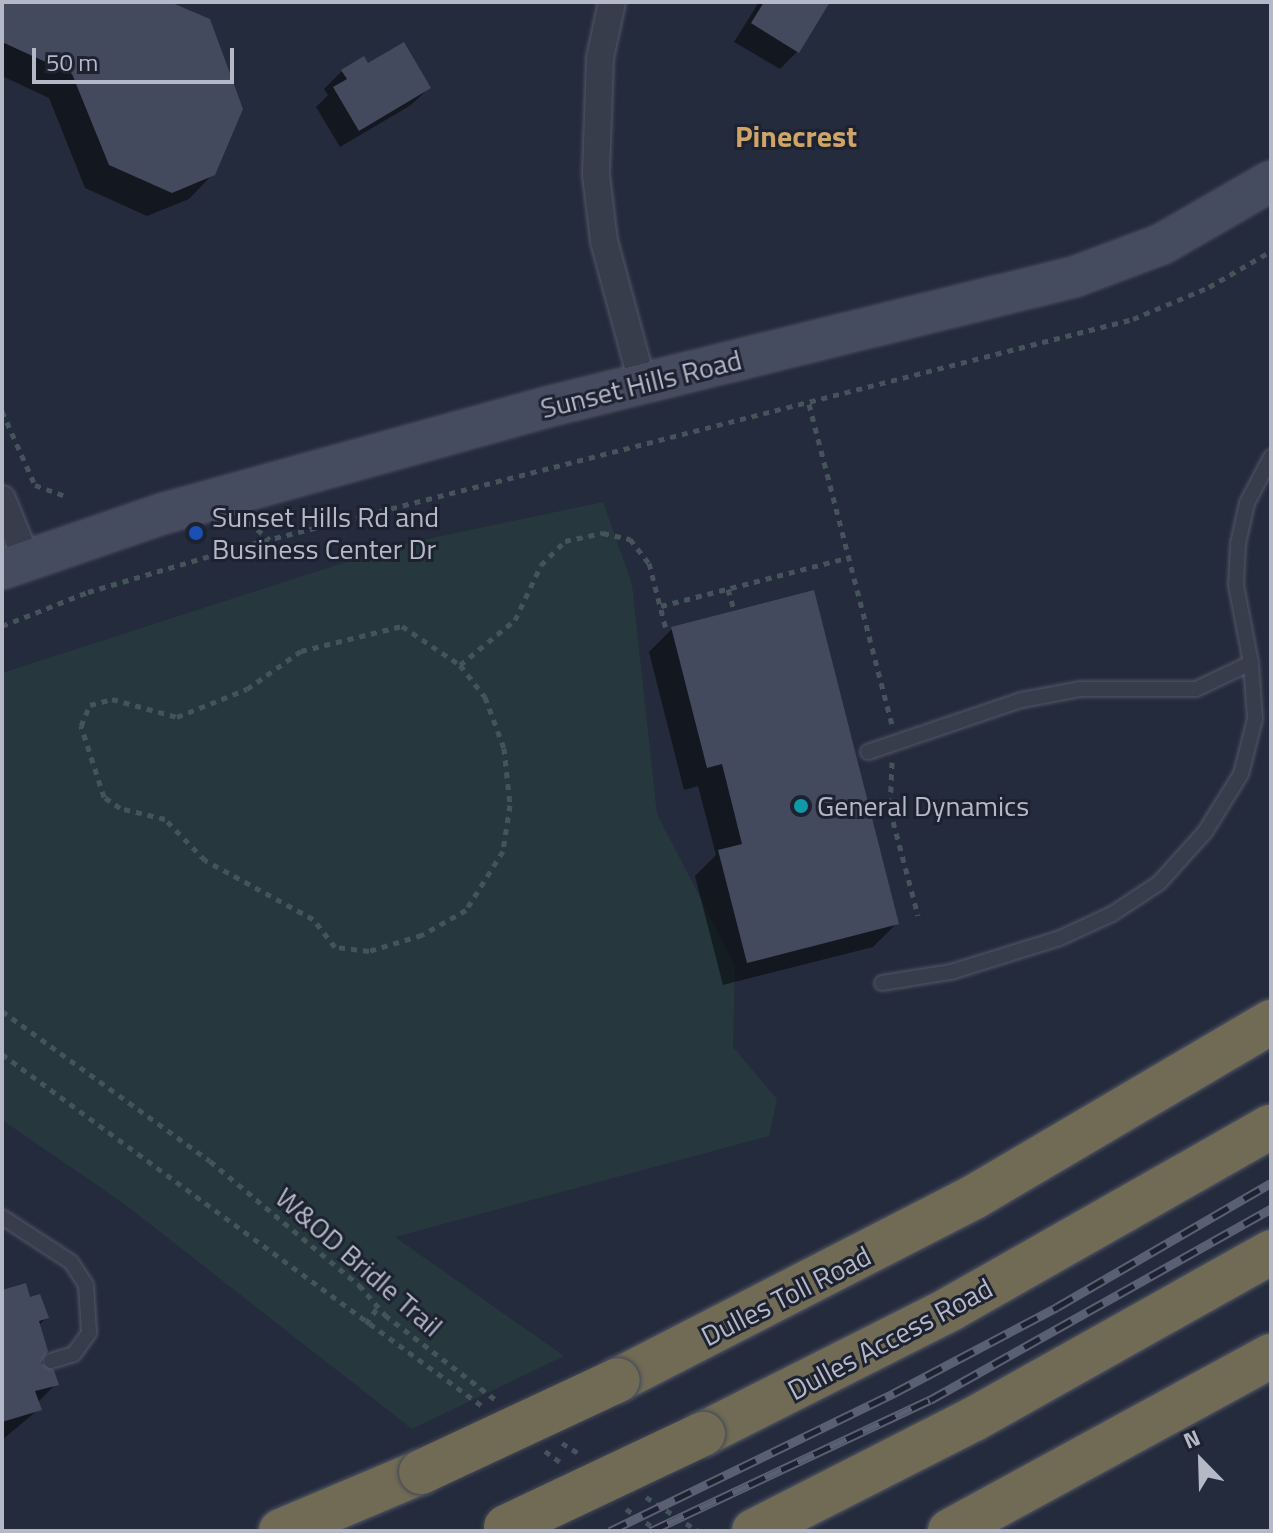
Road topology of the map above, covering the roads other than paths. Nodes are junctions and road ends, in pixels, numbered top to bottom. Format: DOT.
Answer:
graph roads {
  1 [pos="612,2"];
  2 [pos="1271,181"];
  3 [pos="642,382"];
  4 [pos="1271,457"];
  5 [pos="2,499"];
  6 [pos="14,563"];
  7 [pos="1251,663"];
  8 [pos="868,752"];
  9 [pos="882,983"];
  10 [pos="1271,1022"];
  11 [pos="1271,1127"];
  12 [pos="2,1217"];
  13 [pos="1271,1252"];
  14 [pos="1271,1356"];
  15 [pos="51,1361"];
  16 [pos="502,1529"];
  17 [pos="281,1531"];
  18 [pos="754,1531"];
  19 [pos="950,1531"];
  1 -- 3 [label="street"];
  2 -- 3 [label="main road, Sunset Hills Road"];
  3 -- 6 [label="main road, Sunset Hills Road"];
  4 -- 7 [label="lane"];
  5 -- 6 [label="street"];
  7 -- 8 [label="lane"];
  7 -- 9 [label="lane"];
  10 -- 17 [label="highway, Dulles Toll Road, bridge"];
  11 -- 16 [label="highway, Dulles Access Road, bridge"];
  12 -- 15 [label="lane"];
  13 -- 18 [label="highway"];
  14 -- 19 [label="highway"];
}
